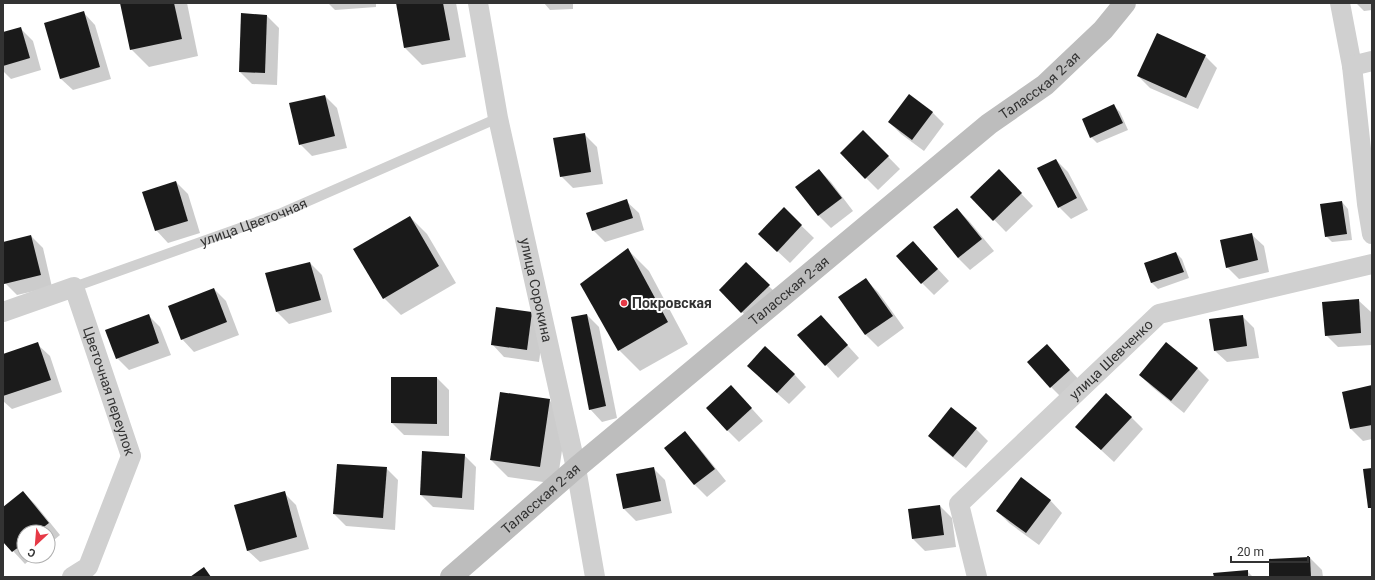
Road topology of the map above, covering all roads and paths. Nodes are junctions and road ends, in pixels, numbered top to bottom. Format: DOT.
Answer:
graph roads {
  1 [pos="478,3"];
  2 [pos="1125,3"];
  3 [pos="1340,3"];
  4 [pos="1372,61"];
  5 [pos="1352,66"];
  6 [pos="498,118"];
  7 [pos="1372,234"];
  8 [pos="1372,264"];
  9 [pos="74,287"];
  10 [pos="3,312"];
  11 [pos="576,468"];
  12 [pos="72,577"];
  13 [pos="451,577"];
  14 [pos="595,577"];
  15 [pos="977,577"];
  1 -- 6 [label="street, улица Сорокина"];
  2 -- 11 [label="street, Таласская 2-ая"];
  3 -- 5 [label="street"];
  4 -- 5 [label="street"];
  5 -- 7 [label="street"];
  6 -- 9 [label="lane, улица Цветочная"];
  6 -- 11 [label="street, улица Сорокина"];
  8 -- 15 [label="street, улица Шевченко"];
  9 -- 10 [label="street, улица Цветочная"];
  9 -- 12 [label="street, Цветочная переулок"];
  11 -- 13 [label="street, Таласская 2-ая"];
  11 -- 14 [label="street, улица Сорокина"];
}
